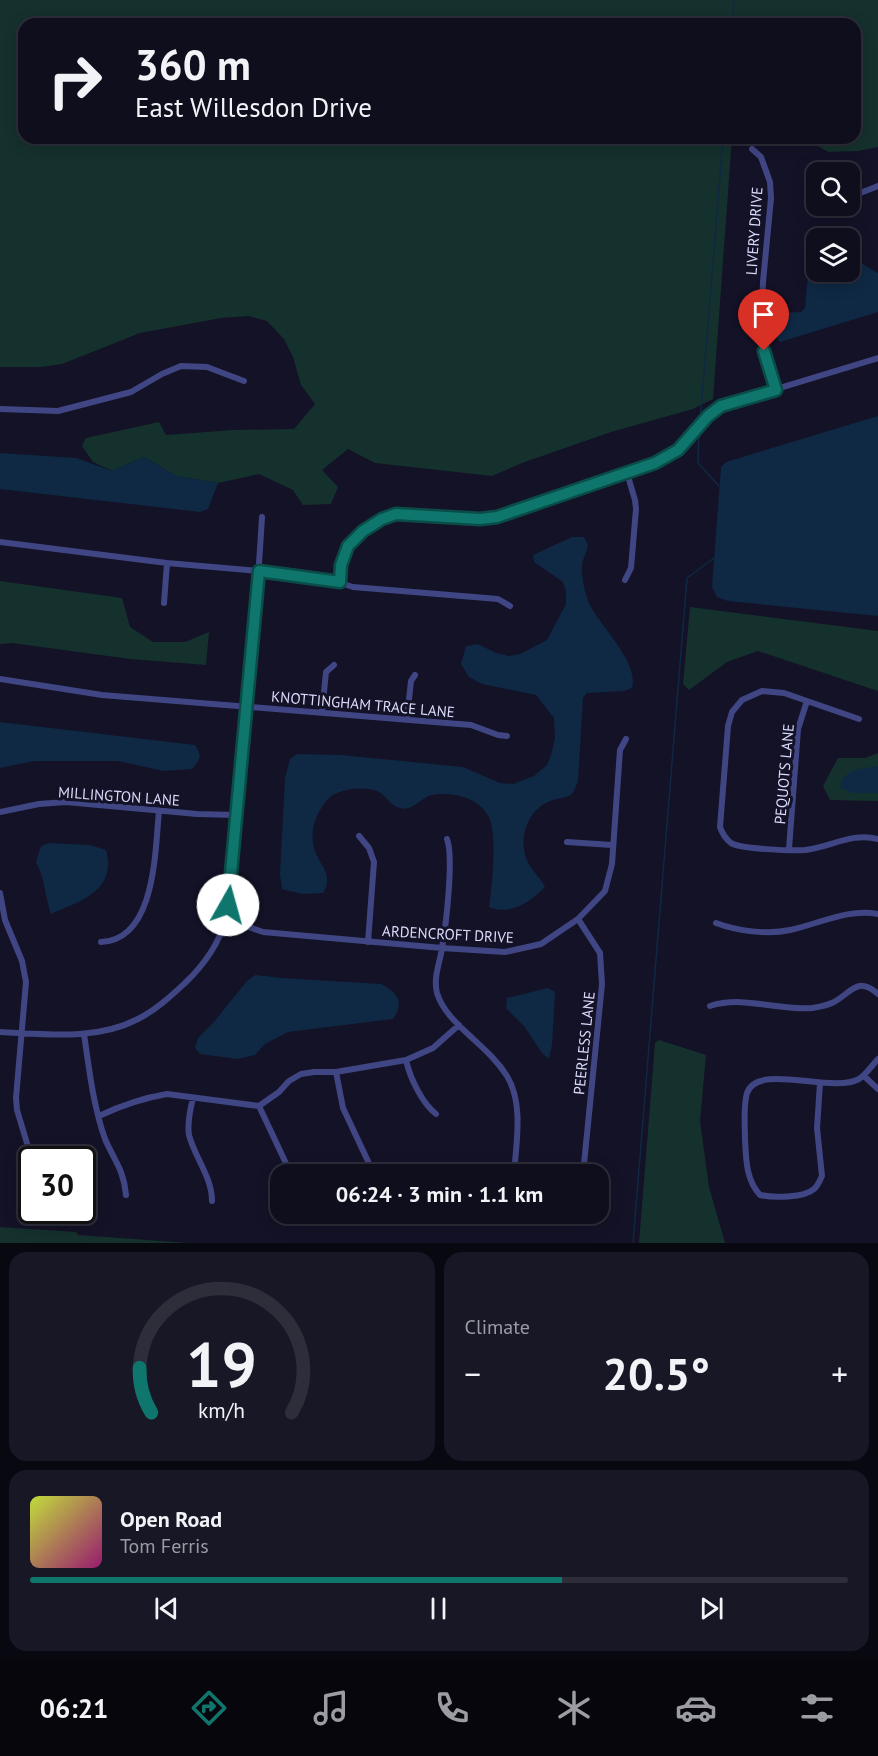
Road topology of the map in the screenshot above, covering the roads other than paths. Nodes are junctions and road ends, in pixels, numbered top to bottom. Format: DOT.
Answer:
graph roads {
  1 [pos="752,149"];
  2 [pos="878,186"];
  3 [pos="860,193"];
  4 [pos="878,358"];
  5 [pos="244,381"];
  6 [pos="776,390"];
  7 [pos="0,409"];
  8 [pos="627,473"];
  9 [pos="262,517"];
  10 [pos="0,542"];
  11 [pos="167,563"];
  12 [pos="259,571"];
  13 [pos="625,580"];
  14 [pos="340,582"];
  15 [pos="164,603"];
  16 [pos="510,606"];
  17 [pos="334,665"];
  18 [pos="415,675"];
  19 [pos="0,678"];
  20 [pos="807,701"];
  21 [pos="247,706"];
  22 [pos="322,712"];
  23 [pos="407,718"];
  24 [pos="859,718"];
  25 [pos="507,736"];
  26 [pos="626,739"];
  27 [pos="159,811"];
  28 [pos="0,812"];
  29 [pos="236,815"];
  30 [pos="359,836"];
  31 [pos="447,839"];
  32 [pos="878,839"];
  33 [pos="567,842"];
  34 [pos="612,845"];
  35 [pos="789,849"];
  36 [pos="0,893"];
  37 [pos="878,914"];
  38 [pos="226,919"];
  39 [pos="579,919"];
  40 [pos="716,923"];
  41 [pos="101,942"];
  42 [pos="368,942"];
  43 [pos="442,948"];
  44 [pos="878,994"];
  45 [pos="710,1006"];
  46 [pos="459,1025"];
  47 [pos="0,1032"];
  48 [pos="22,1033"];
  49 [pos="84,1034"];
  50 [pos="878,1059"];
  51 [pos="406,1060"];
  52 [pos="336,1072"];
  53 [pos="864,1076"];
  54 [pos="820,1083"];
  55 [pos="878,1089"];
  56 [pos="193,1098"];
  57 [pos="259,1106"];
  58 [pos="436,1114"];
  59 [pos="99,1116"];
  60 [pos="28,1146"];
  61 [pos="286,1164"];
  62 [pos="369,1164"];
  63 [pos="515,1164"];
  64 [pos="584,1164"];
  65 [pos="126,1195"];
  66 [pos="212,1201"];
  1 -- 6 [label="street, LIVERY DRIVE"];
  2 -- 3 [label="street"];
  4 -- 6 [label="street"];
  5 -- 7 [label="street"];
  6 -- 8 [label="street"];
  8 -- 13 [label="street"];
  8 -- 14 [label="street"];
  9 -- 12 [label="street"];
  10 -- 11 [label="street"];
  11 -- 12 [label="street"];
  11 -- 15 [label="street"];
  12 -- 14 [label="street"];
  12 -- 21 [label="street"];
  14 -- 16 [label="street"];
  17 -- 22 [label="street"];
  18 -- 23 [label="street"];
  19 -- 21 [label="street, KNOTTINGHAM TRACE LANE"];
  20 -- 24 [label="street"];
  20 -- 35 [label="street, PEQUOTS LANE"];
  20 -- 35 [label="street"];
  21 -- 22 [label="street, KNOTTINGHAM TRACE LANE"];
  21 -- 29 [label="street"];
  22 -- 23 [label="street, KNOTTINGHAM TRACE LANE"];
  23 -- 25 [label="street, KNOTTINGHAM TRACE LANE"];
  26 -- 34 [label="street, ARDENCROFT DRIVE"];
  27 -- 28 [label="street, MILLINGTON LANE"];
  27 -- 29 [label="street, MILLINGTON LANE"];
  27 -- 41 [label="street"];
  29 -- 38 [label="street"];
  30 -- 42 [label="street"];
  31 -- 43 [label="street"];
  32 -- 35 [label="street"];
  33 -- 34 [label="street"];
  34 -- 39 [label="street, ARDENCROFT DRIVE"];
  36 -- 48 [label="street"];
  37 -- 40 [label="street"];
  38 -- 42 [label="street, ARDENCROFT DRIVE"];
  38 -- 49 [label="street"];
  39 -- 43 [label="street, ARDENCROFT DRIVE"];
  39 -- 64 [label="street, PEERLESS LANE"];
  42 -- 43 [label="street, ARDENCROFT DRIVE"];
  43 -- 46 [label="street"];
  44 -- 45 [label="street"];
  46 -- 51 [label="street"];
  46 -- 63 [label="street"];
  47 -- 48 [label="street"];
  48 -- 49 [label="street"];
  48 -- 60 [label="street"];
  49 -- 59 [label="street"];
  50 -- 53 [label="street"];
  51 -- 52 [label="street"];
  51 -- 58 [label="street"];
  52 -- 57 [label="street"];
  52 -- 62 [label="street"];
  53 -- 54 [label="street"];
  53 -- 55 [label="street"];
  54 -- 54 [label="street"];
  56 -- 57 [label="street"];
  56 -- 59 [label="street"];
  56 -- 66 [label="street"];
  57 -- 61 [label="street"];
  59 -- 65 [label="street"];
}
